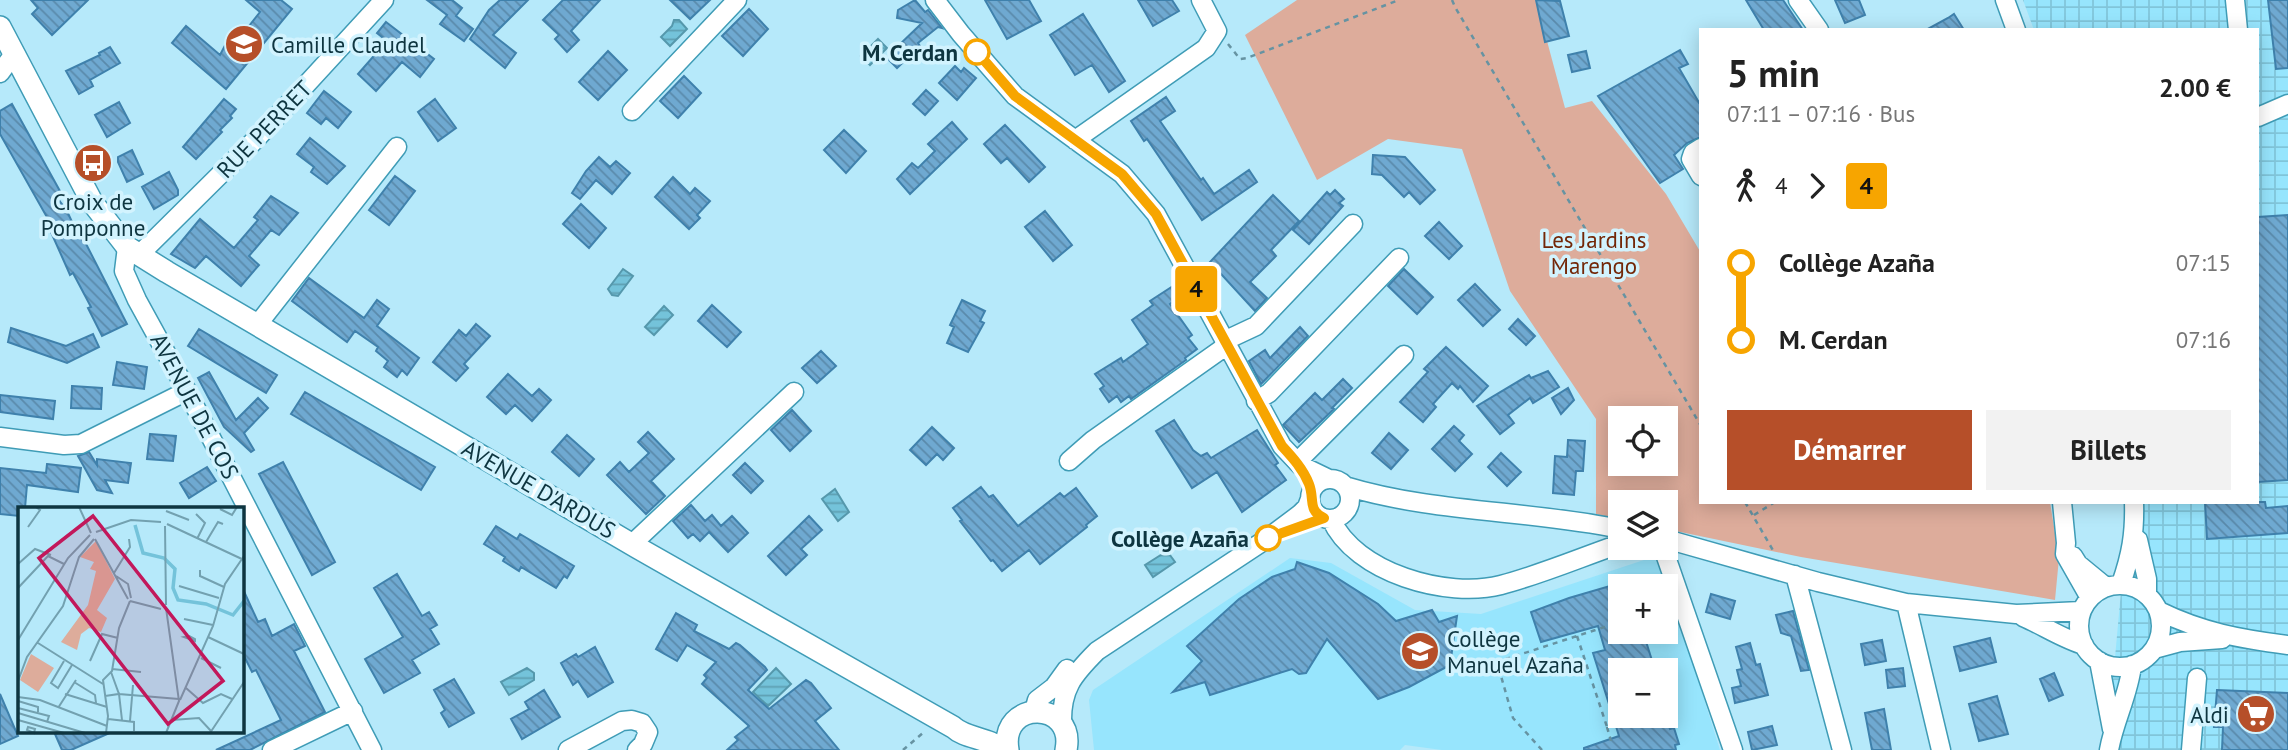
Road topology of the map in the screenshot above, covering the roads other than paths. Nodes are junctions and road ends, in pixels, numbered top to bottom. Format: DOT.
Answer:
graph roads {
  1 [pos="384,0"];
  2 [pos="737,0"];
  3 [pos="935,0"];
  4 [pos="1202,0"];
  5 [pos="1798,0"];
  6 [pos="2005,0"];
  7 [pos="2235,0"];
  8 [pos="0,27"];
  9 [pos="1818,28"];
  10 [pos="2015,28"];
  11 [pos="2238,28"];
  12 [pos="14,54"];
  13 [pos="0,73"];
  14 [pos="2288,104"];
  15 [pos="632,111"];
  16 [pos="2259,117"];
  17 [pos="1075,140"];
  18 [pos="397,147"];
  19 [pos="1699,149"];
  20 [pos="1699,173"];
  21 [pos="1353,224"];
  22 [pos="133,251"];
  23 [pos="1399,258"];
  24 [pos="258,324"];
  25 [pos="1225,344"];
  26 [pos="1404,355"];
  27 [pos="187,391"];
  28 [pos="794,392"];
  29 [pos="1256,401"];
  30 [pos="0,437"];
  31 [pos="1069,461"];
  32 [pos="1298,464"];
  33 [pos="1337,483"];
  34 [pos="1310,496"];
  35 [pos="1390,498"];
  36 [pos="2062,504"];
  37 [pos="2134,504"];
  38 [pos="1333,517"];
  39 [pos="1608,526"];
  40 [pos="2135,533"];
  41 [pos="1268,538"];
  42 [pos="1678,542"];
  43 [pos="2066,543"];
  44 [pos="632,544"];
  45 [pos="1608,548"];
  46 [pos="1667,560"];
  47 [pos="1791,574"];
  48 [pos="2113,586"];
  49 [pos="2147,594"];
  50 [pos="1906,603"];
  51 [pos="2085,605"];
  52 [pos="2159,611"];
  53 [pos="2016,614"];
  54 [pos="2236,639"];
  55 [pos="2084,645"];
  56 [pos="2288,645"];
  57 [pos="2154,649"];
  58 [pos="1097,651"];
  59 [pos="2099,661"];
  60 [pos="2132,665"];
  61 [pos="2197,678"];
  62 [pos="353,711"];
  63 [pos="1026,715"];
  64 [pos="1062,724"];
  65 [pos="953,727"];
  66 [pos="2112,729"];
  67 [pos="1066,749"];
  68 [pos="271,750"];
  69 [pos="372,750"];
  70 [pos="568,750"];
  71 [pos="637,750"];
  72 [pos="1002,750"];
  73 [pos="1008,750"];
  74 [pos="1733,750"];
  75 [pos="1842,750"];
  76 [pos="1941,750"];
  77 [pos="2109,750"];
  78 [pos="2191,750"];
  1 -- 22 [label="street, RUE PERRET"];
  2 -- 15 [label="street"];
  3 -- 17 [label="street"];
  4 -- 17 [label="street"];
  5 -- 9 [label="street"];
  6 -- 10 [label="street"];
  7 -- 11 [label="street"];
  8 -- 12 [label="main road"];
  12 -- 13 [label="street"];
  12 -- 22 [label="main road"];
  14 -- 16 [label="street"];
  17 -- 25 [label="street"];
  18 -- 24 [label="street"];
  19 -- 20 [label="street"];
  21 -- 25 [label="street"];
  22 -- 24 [label="main road, AVENUE D'ARDUS"];
  22 -- 27 [label="street, AVENUE DE COS"];
  23 -- 29 [label="street"];
  24 -- 44 [label="main road, AVENUE D'ARDUS"];
  25 -- 29 [label="street"];
  25 -- 31 [label="street"];
  26 -- 32 [label="street"];
  27 -- 30 [label="street"];
  27 -- 62 [label="street, AVENUE DE COS"];
  28 -- 44 [label="street"];
  29 -- 32 [label="street"];
  32 -- 33 [label="street"];
  32 -- 34 [label="street"];
  33 -- 34 [label="street"];
  33 -- 35 [label="street"];
  33 -- 38 [label="street"];
  34 -- 38 [label="street"];
  34 -- 41 [label="street"];
  35 -- 38 [label="street"];
  35 -- 39 [label="street"];
  36 -- 43 [label="street"];
  37 -- 40 [label="street"];
  38 -- 41 [label="street"];
  38 -- 45 [label="street"];
  40 -- 48 [label="street"];
  40 -- 49 [label="street"];
  41 -- 58 [label="street"];
  42 -- 47 [label="street"];
  43 -- 48 [label="street"];
  43 -- 51 [label="street"];
  44 -- 65 [label="main road, AVENUE D'ARDUS"];
  46 -- 74 [label="street"];
  47 -- 50 [label="street"];
  47 -- 75 [label="street"];
  48 -- 49 [label="street"];
  48 -- 51 [label="street"];
  49 -- 52 [label="street"];
  50 -- 53 [label="street"];
  50 -- 76 [label="street"];
  51 -- 53 [label="street"];
  51 -- 55 [label="street"];
  52 -- 54 [label="street"];
  52 -- 57 [label="street"];
  53 -- 55 [label="street"];
  54 -- 56 [label="street"];
  54 -- 57 [label="street"];
  55 -- 59 [label="street"];
  57 -- 60 [label="street"];
  58 -- 63 [label="street"];
  58 -- 64 [label="street"];
  59 -- 60 [label="street"];
  59 -- 66 [label="street"];
  60 -- 66 [label="street"];
  61 -- 78 [label="street"];
  62 -- 68 [label="street"];
  62 -- 69 [label="street, AVENUE DE COS"];
  63 -- 64 [label="main road"];
  63 -- 65 [label="main road, AVENUE D'ARDUS"];
  63 -- 73 [label="main road"];
  64 -- 67 [label="main road"];
  65 -- 72 [label="main road, AVENUE D'ARDUS"];
  66 -- 77 [label="street"];
  70 -- 71 [label="street"];
}
